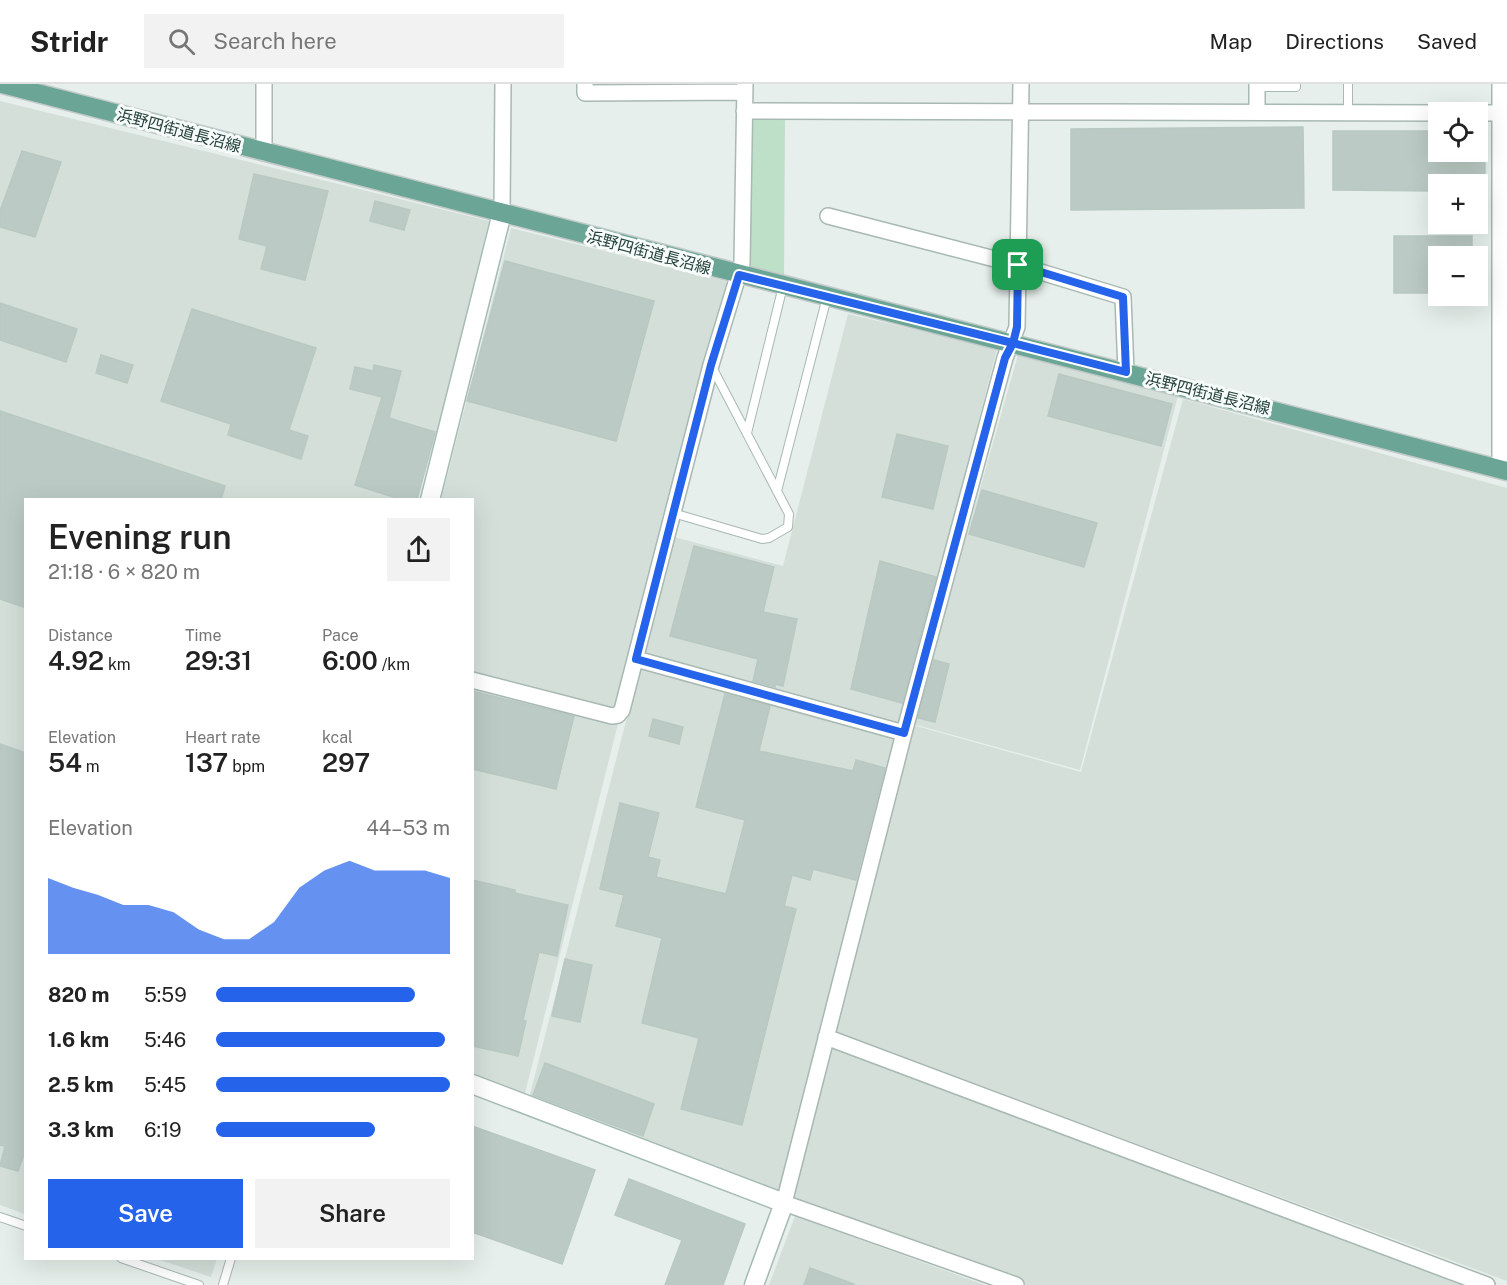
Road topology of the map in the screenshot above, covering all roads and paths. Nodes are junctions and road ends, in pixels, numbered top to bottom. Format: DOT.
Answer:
graph roads {
  1 [pos="2,84"];
  2 [pos="264,84"];
  3 [pos="503,84"];
  4 [pos="585,84"];
  5 [pos="1022,84"];
  6 [pos="1296,84"];
  7 [pos="1348,84"];
  8 [pos="1500,84"];
  9 [pos="1257,85"];
  10 [pos="745,88"];
  11 [pos="744,111"];
  12 [pos="1022,112"];
  13 [pos="1257,112"];
  14 [pos="1348,112"];
  15 [pos="1428,113"];
  16 [pos="1488,113"];
  17 [pos="1504,113"];
  18 [pos="264,153"];
  19 [pos="502,213"];
  20 [pos="828,216"];
  21 [pos="1018,265"];
  22 [pos="739,275"];
  23 [pos="783,286"];
  24 [pos="827,297"];
  25 [pos="1013,343"];
  26 [pos="711,365"];
  27 [pos="1126,372"];
  28 [pos="747,433"];
  29 [pos="1504,470"];
  30 [pos="777,491"];
  31 [pos="431,498"];
  32 [pos="673,513"];
  33 [pos="636,659"];
  34 [pos="474,680"];
  35 [pos="904,733"];
  36 [pos="826,1037"];
  37 [pos="474,1085"];
  38 [pos="784,1203"];
  39 [pos="0,1217"];
  40 [pos="24,1225"];
  41 [pos="128,1260"];
  42 [pos="230,1260"];
  43 [pos="1480,1284"];
  44 [pos="199,1285"];
  45 [pos="223,1285"];
  46 [pos="754,1285"];
  47 [pos="1016,1285"];
  1 -- 18 [label="main road, 浜野四街道長沼線"];
  2 -- 18 [label="street"];
  3 -- 19 [label="street"];
  4 -- 10 [label="street"];
  5 -- 12 [label="street"];
  6 -- 9 [label="lane"];
  7 -- 14 [label="lane"];
  8 -- 17 [label="street"];
  9 -- 13 [label="street"];
  10 -- 11 [label="street"];
  11 -- 12 [label="street"];
  11 -- 22 [label="street"];
  12 -- 13 [label="street"];
  12 -- 21 [label="street"];
  13 -- 14 [label="street"];
  14 -- 15 [label="street"];
  16 -- 17 [label="street"];
  17 -- 29 [label="street"];
  18 -- 19 [label="main road, 浜野四街道長沼線"];
  19 -- 22 [label="main road, 浜野四街道長沼線"];
  19 -- 31 [label="street"];
  20 -- 21 [label="street"];
  21 -- 25 [label="street"];
  21 -- 27 [label="street"];
  22 -- 23 [label="main road, 浜野四街道長沼線"];
  22 -- 26 [label="street"];
  23 -- 24 [label="main road, 浜野四街道長沼線"];
  23 -- 28 [label="lane"];
  24 -- 25 [label="main road, 浜野四街道長沼線"];
  24 -- 30 [label="lane"];
  25 -- 27 [label="main road, 浜野四街道長沼線"];
  25 -- 35 [label="street"];
  26 -- 28 [label="lane"];
  26 -- 32 [label="street"];
  27 -- 29 [label="main road, 浜野四街道長沼線"];
  28 -- 30 [label="lane"];
  30 -- 32 [label="lane"];
  32 -- 33 [label="street"];
  33 -- 34 [label="street"];
  33 -- 35 [label="street"];
  35 -- 36 [label="street"];
  36 -- 38 [label="street"];
  36 -- 43 [label="street"];
  37 -- 38 [label="street"];
  38 -- 46 [label="street"];
  38 -- 47 [label="street"];
  39 -- 40 [label="lane"];
  41 -- 44 [label="lane"];
  42 -- 45 [label="lane"];
}
